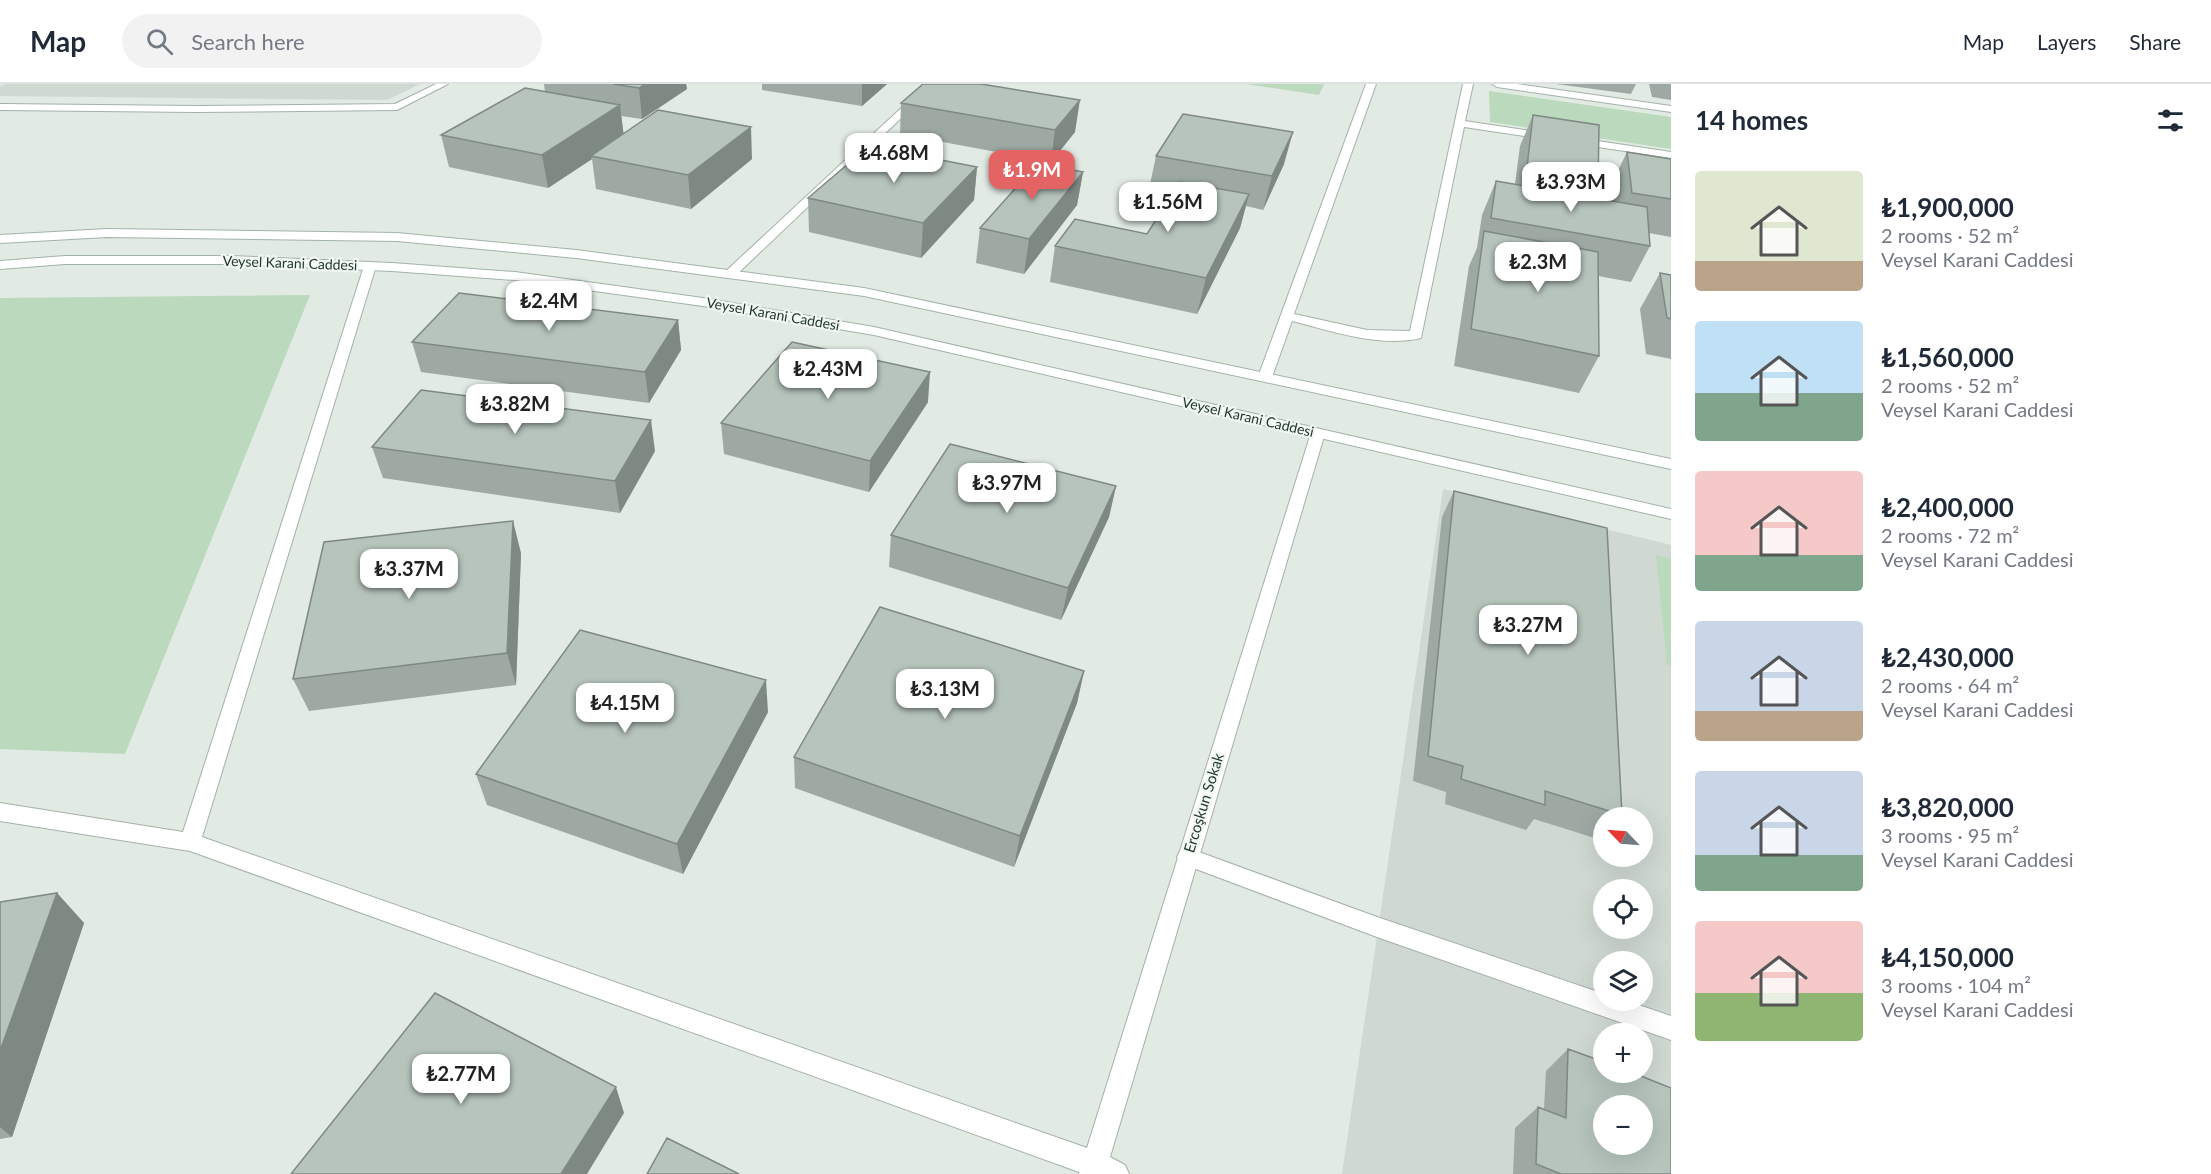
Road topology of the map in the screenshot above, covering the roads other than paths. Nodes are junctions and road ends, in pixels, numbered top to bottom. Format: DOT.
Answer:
graph roads {
  1 [pos="443,84"];
  2 [pos="932,84"];
  3 [pos="1371,84"];
  4 [pos="1468,84"];
  5 [pos="1497,84"];
  6 [pos="0,107"];
  7 [pos="1671,109"];
  8 [pos="1460,123"];
  9 [pos="1671,155"];
  10 [pos="0,239"];
  11 [pos="0,266"];
  12 [pos="370,266"];
  13 [pos="730,274"];
  14 [pos="1287,316"];
  15 [pos="1264,377"];
  16 [pos="1318,433"];
  17 [pos="1671,464"];
  18 [pos="1671,514"];
  19 [pos="0,812"];
  20 [pos="190,842"];
  21 [pos="1188,857"];
  22 [pos="1671,1028"];
  23 [pos="1101,1171"];
  1 -- 6 [label="street"];
  2 -- 13 [label="street"];
  3 -- 14 [label="street"];
  4 -- 8 [label="street"];
  5 -- 7 [label="street"];
  8 -- 9 [label="street"];
  8 -- 14 [label="street"];
  10 -- 13 [label="street, Veysel Karani Caddesi"];
  11 -- 12 [label="street, Veysel Karani Caddesi"];
  12 -- 16 [label="street, Veysel Karani Caddesi"];
  12 -- 20 [label="street"];
  13 -- 15 [label="street, Veysel Karani Caddesi"];
  14 -- 15 [label="street"];
  15 -- 17 [label="street, Veysel Karani Caddesi"];
  16 -- 18 [label="street, Veysel Karani Caddesi"];
  16 -- 21 [label="street, Ercoşkun Sokak"];
  19 -- 20 [label="street"];
  20 -- 23 [label="street"];
  21 -- 22 [label="street"];
  21 -- 23 [label="street, Ercoşkun Sokak"];
}
